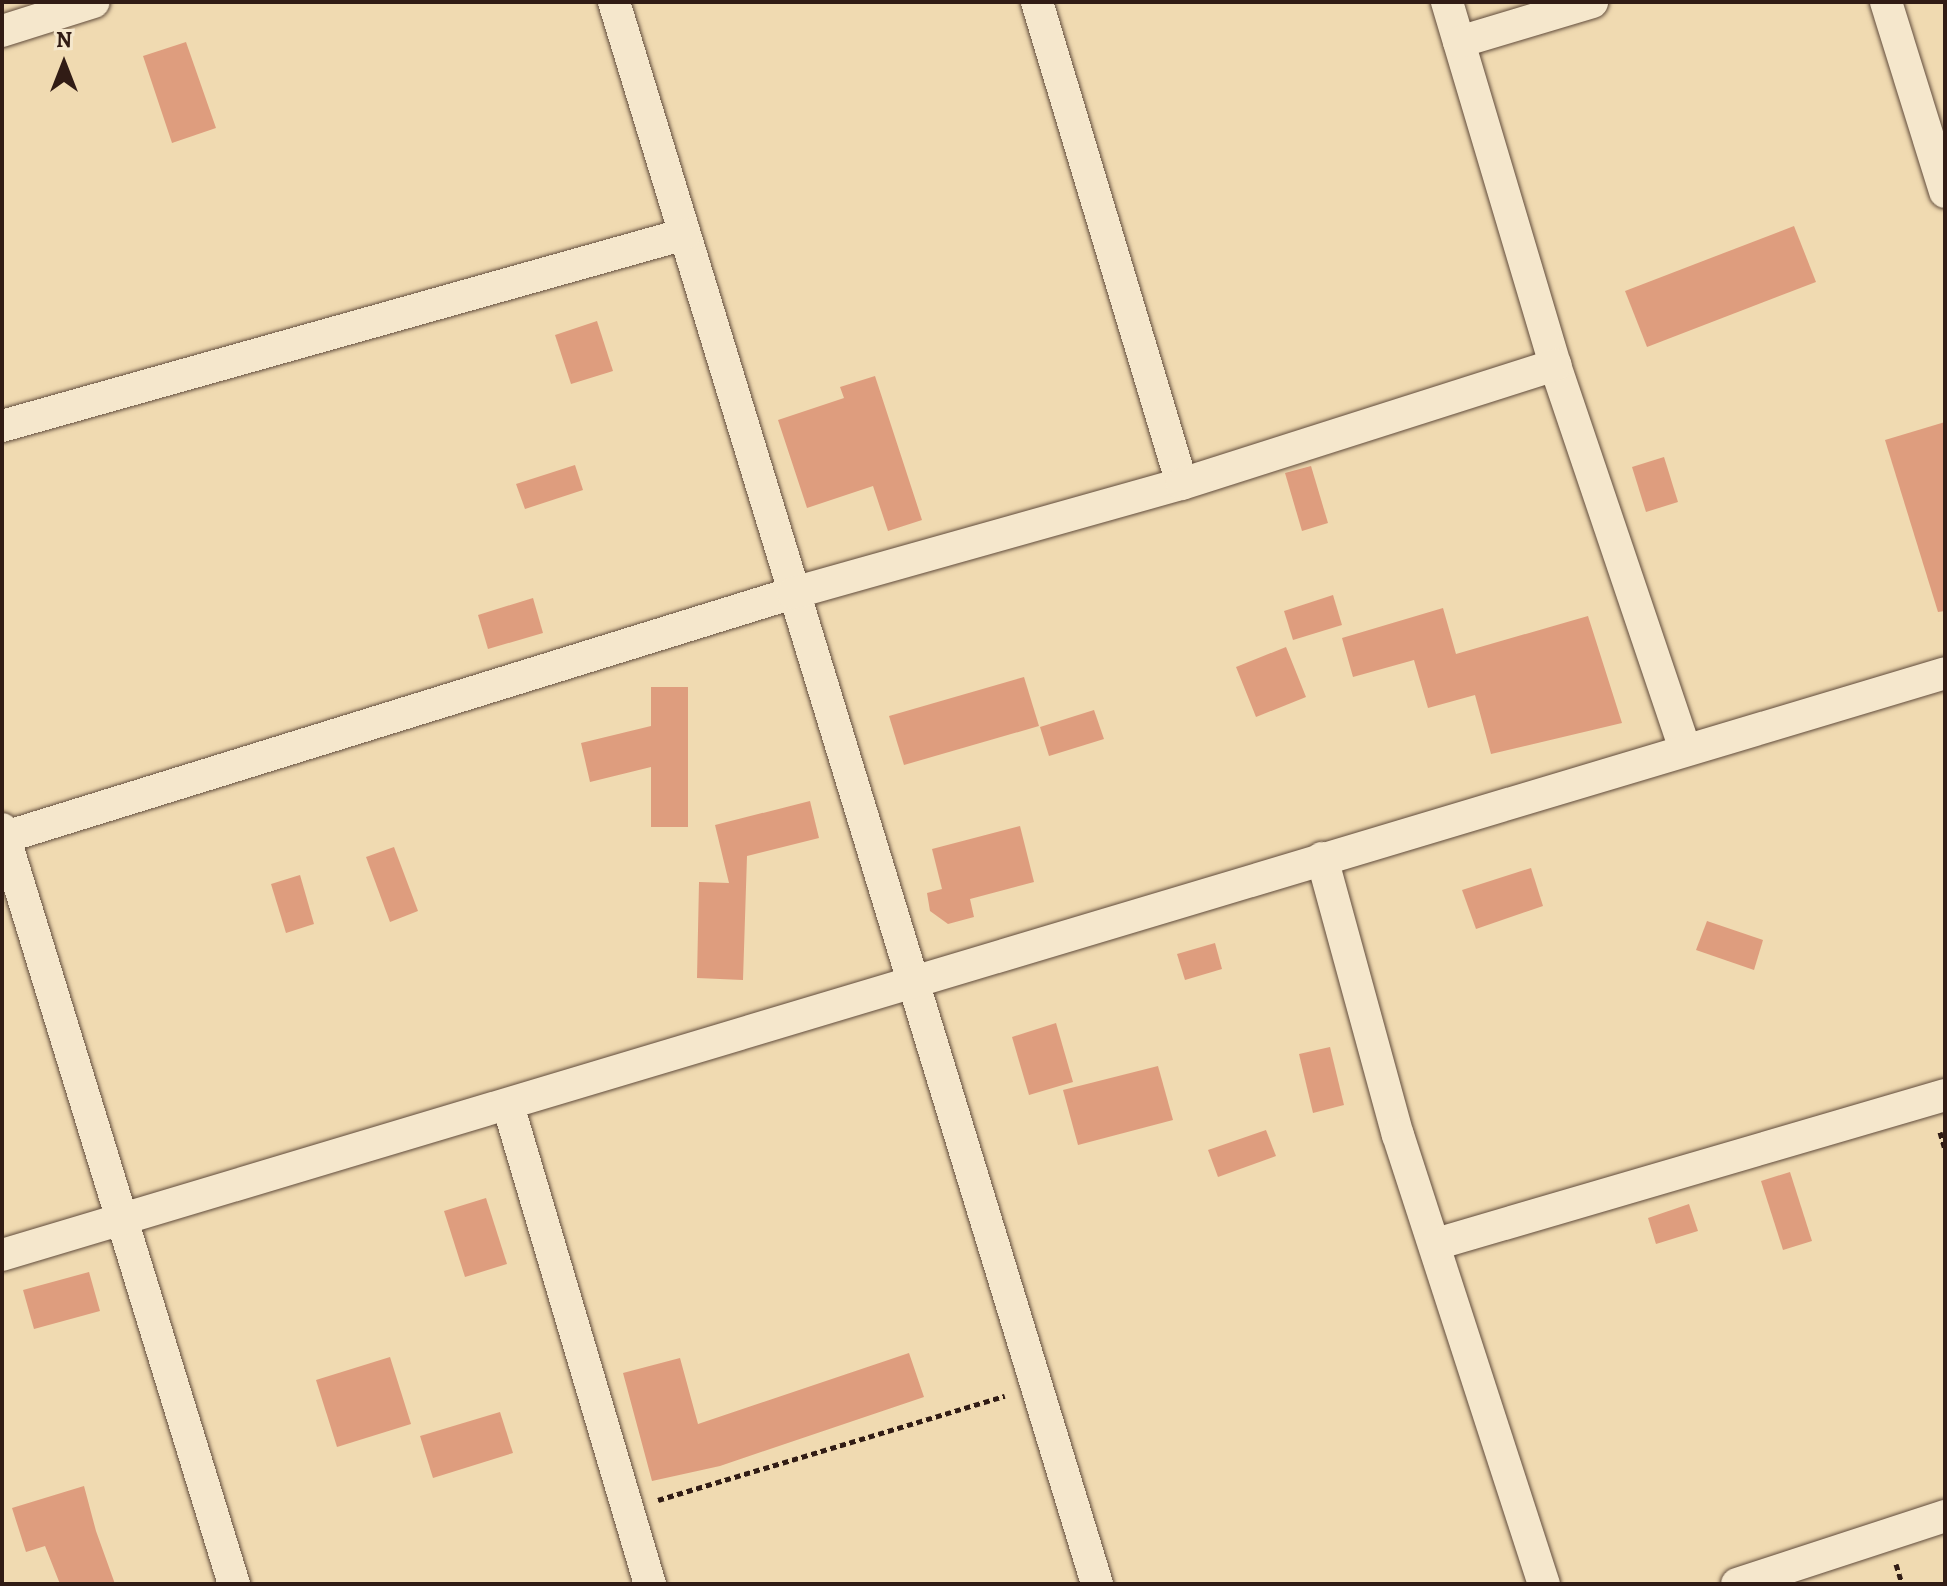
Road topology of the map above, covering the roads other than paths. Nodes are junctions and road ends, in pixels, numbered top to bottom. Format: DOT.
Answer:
graph roads {
  1 [pos="94,2"];
  2 [pos="614,2"];
  3 [pos="1037,2"];
  4 [pos="1447,2"];
  5 [pos="1592,2"];
  6 [pos="1886,2"];
  7 [pos="2,31"];
  8 [pos="1459,42"];
  9 [pos="1945,192"];
  10 [pos="685,234"];
  11 [pos="1555,365"];
  12 [pos="2,426"];
  13 [pos="1182,484"];
  14 [pos="793,593"];
  15 [pos="1945,673"];
  16 [pos="1685,749"];
  17 [pos="3,834"];
  18 [pos="1322,858"];
  19 [pos="917,982"];
  20 [pos="1945,1095"];
  21 [pos="508,1105"];
  22 [pos="123,1218"];
  23 [pos="1436,1244"];
  24 [pos="2,1255"];
  25 [pos="1945,1516"];
  26 [pos="234,1584"];
  27 [pos="650,1584"];
  28 [pos="1097,1584"];
  29 [pos="1544,1584"];
  30 [pos="1737,1584"];
  1 -- 7 [label="street"];
  2 -- 10 [label="street"];
  3 -- 13 [label="street"];
  4 -- 8 [label="street"];
  5 -- 8 [label="street"];
  6 -- 9 [label="street"];
  8 -- 11 [label="street"];
  10 -- 12 [label="street"];
  10 -- 14 [label="street"];
  11 -- 13 [label="street"];
  11 -- 16 [label="street"];
  13 -- 14 [label="street"];
  14 -- 17 [label="street"];
  14 -- 19 [label="street"];
  15 -- 16 [label="street"];
  16 -- 18 [label="street"];
  17 -- 22 [label="street"];
  18 -- 19 [label="street"];
  18 -- 23 [label="street"];
  19 -- 21 [label="street"];
  19 -- 28 [label="street"];
  20 -- 23 [label="street"];
  21 -- 22 [label="street"];
  21 -- 27 [label="street"];
  22 -- 24 [label="street"];
  22 -- 26 [label="street"];
  23 -- 29 [label="street"];
  25 -- 30 [label="street"];
}
